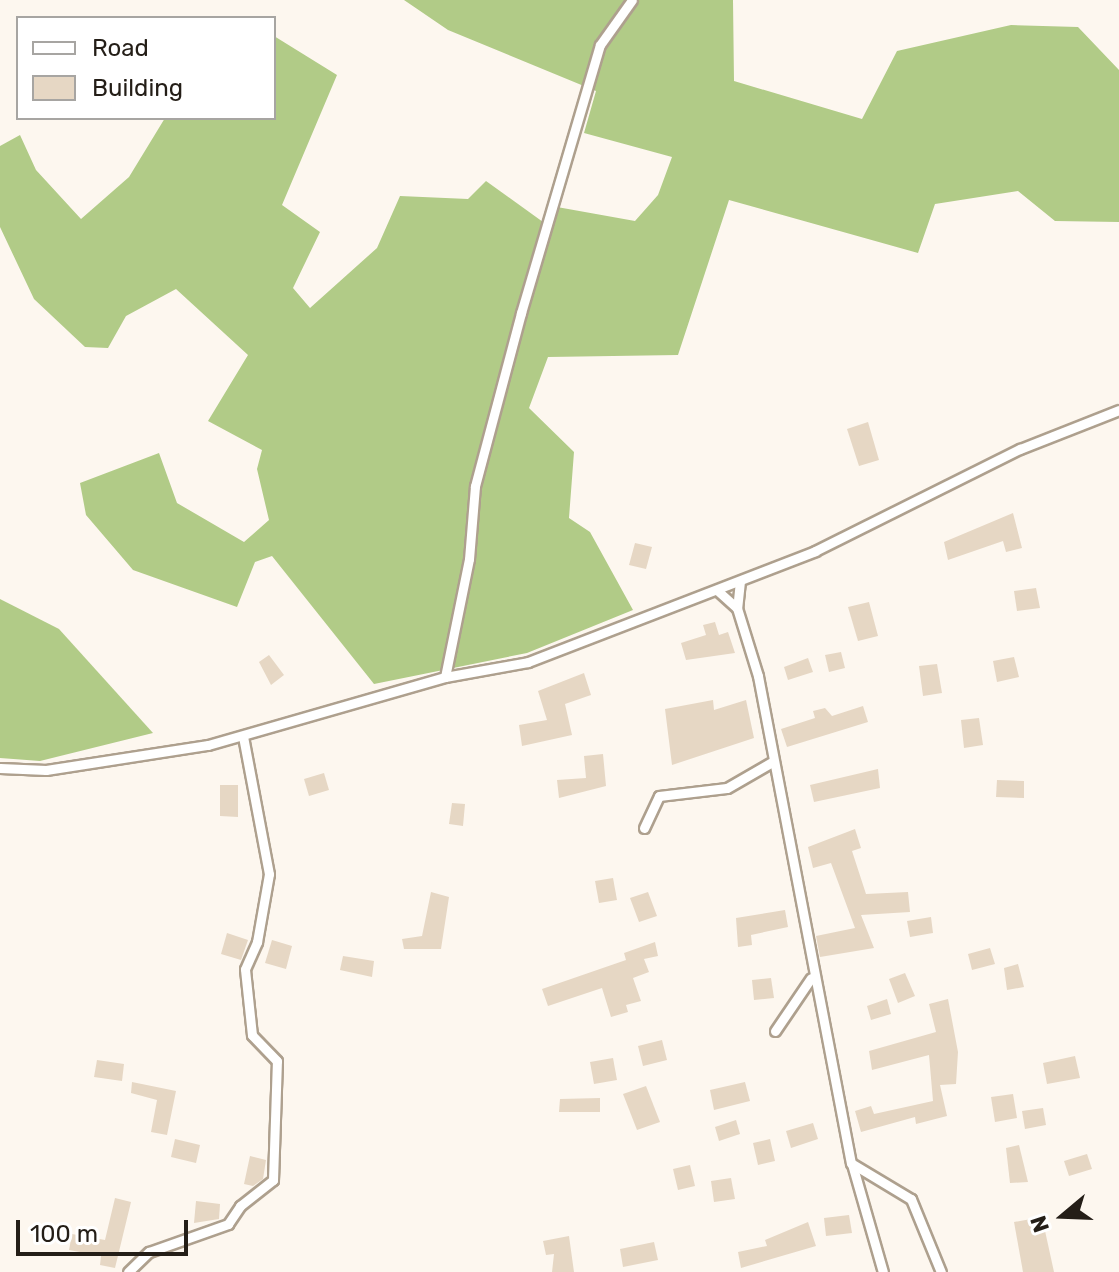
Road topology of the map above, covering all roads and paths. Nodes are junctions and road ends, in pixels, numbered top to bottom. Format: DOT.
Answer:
graph roads {
  1 [pos="632,0"];
  2 [pos="1119,410"];
  3 [pos="740,581"];
  4 [pos="718,591"];
  5 [pos="737,608"];
  6 [pos="445,677"];
  7 [pos="243,736"];
  8 [pos="772,762"];
  9 [pos="0,768"];
  10 [pos="644,828"];
  11 [pos="813,973"];
  12 [pos="775,1031"];
  13 [pos="851,1163"];
  14 [pos="128,1272"];
  15 [pos="883,1272"];
  16 [pos="941,1272"];
  1 -- 6 [label="street"];
  2 -- 3 [label="street"];
  3 -- 4 [label="street"];
  3 -- 5 [label="street"];
  4 -- 5 [label="street"];
  4 -- 6 [label="street"];
  5 -- 8 [label="street"];
  6 -- 7 [label="street"];
  7 -- 9 [label="street"];
  7 -- 14 [label="street"];
  8 -- 10 [label="street"];
  8 -- 11 [label="street"];
  11 -- 12 [label="street"];
  11 -- 13 [label="street"];
  13 -- 15 [label="street"];
  13 -- 16 [label="street"];
}
